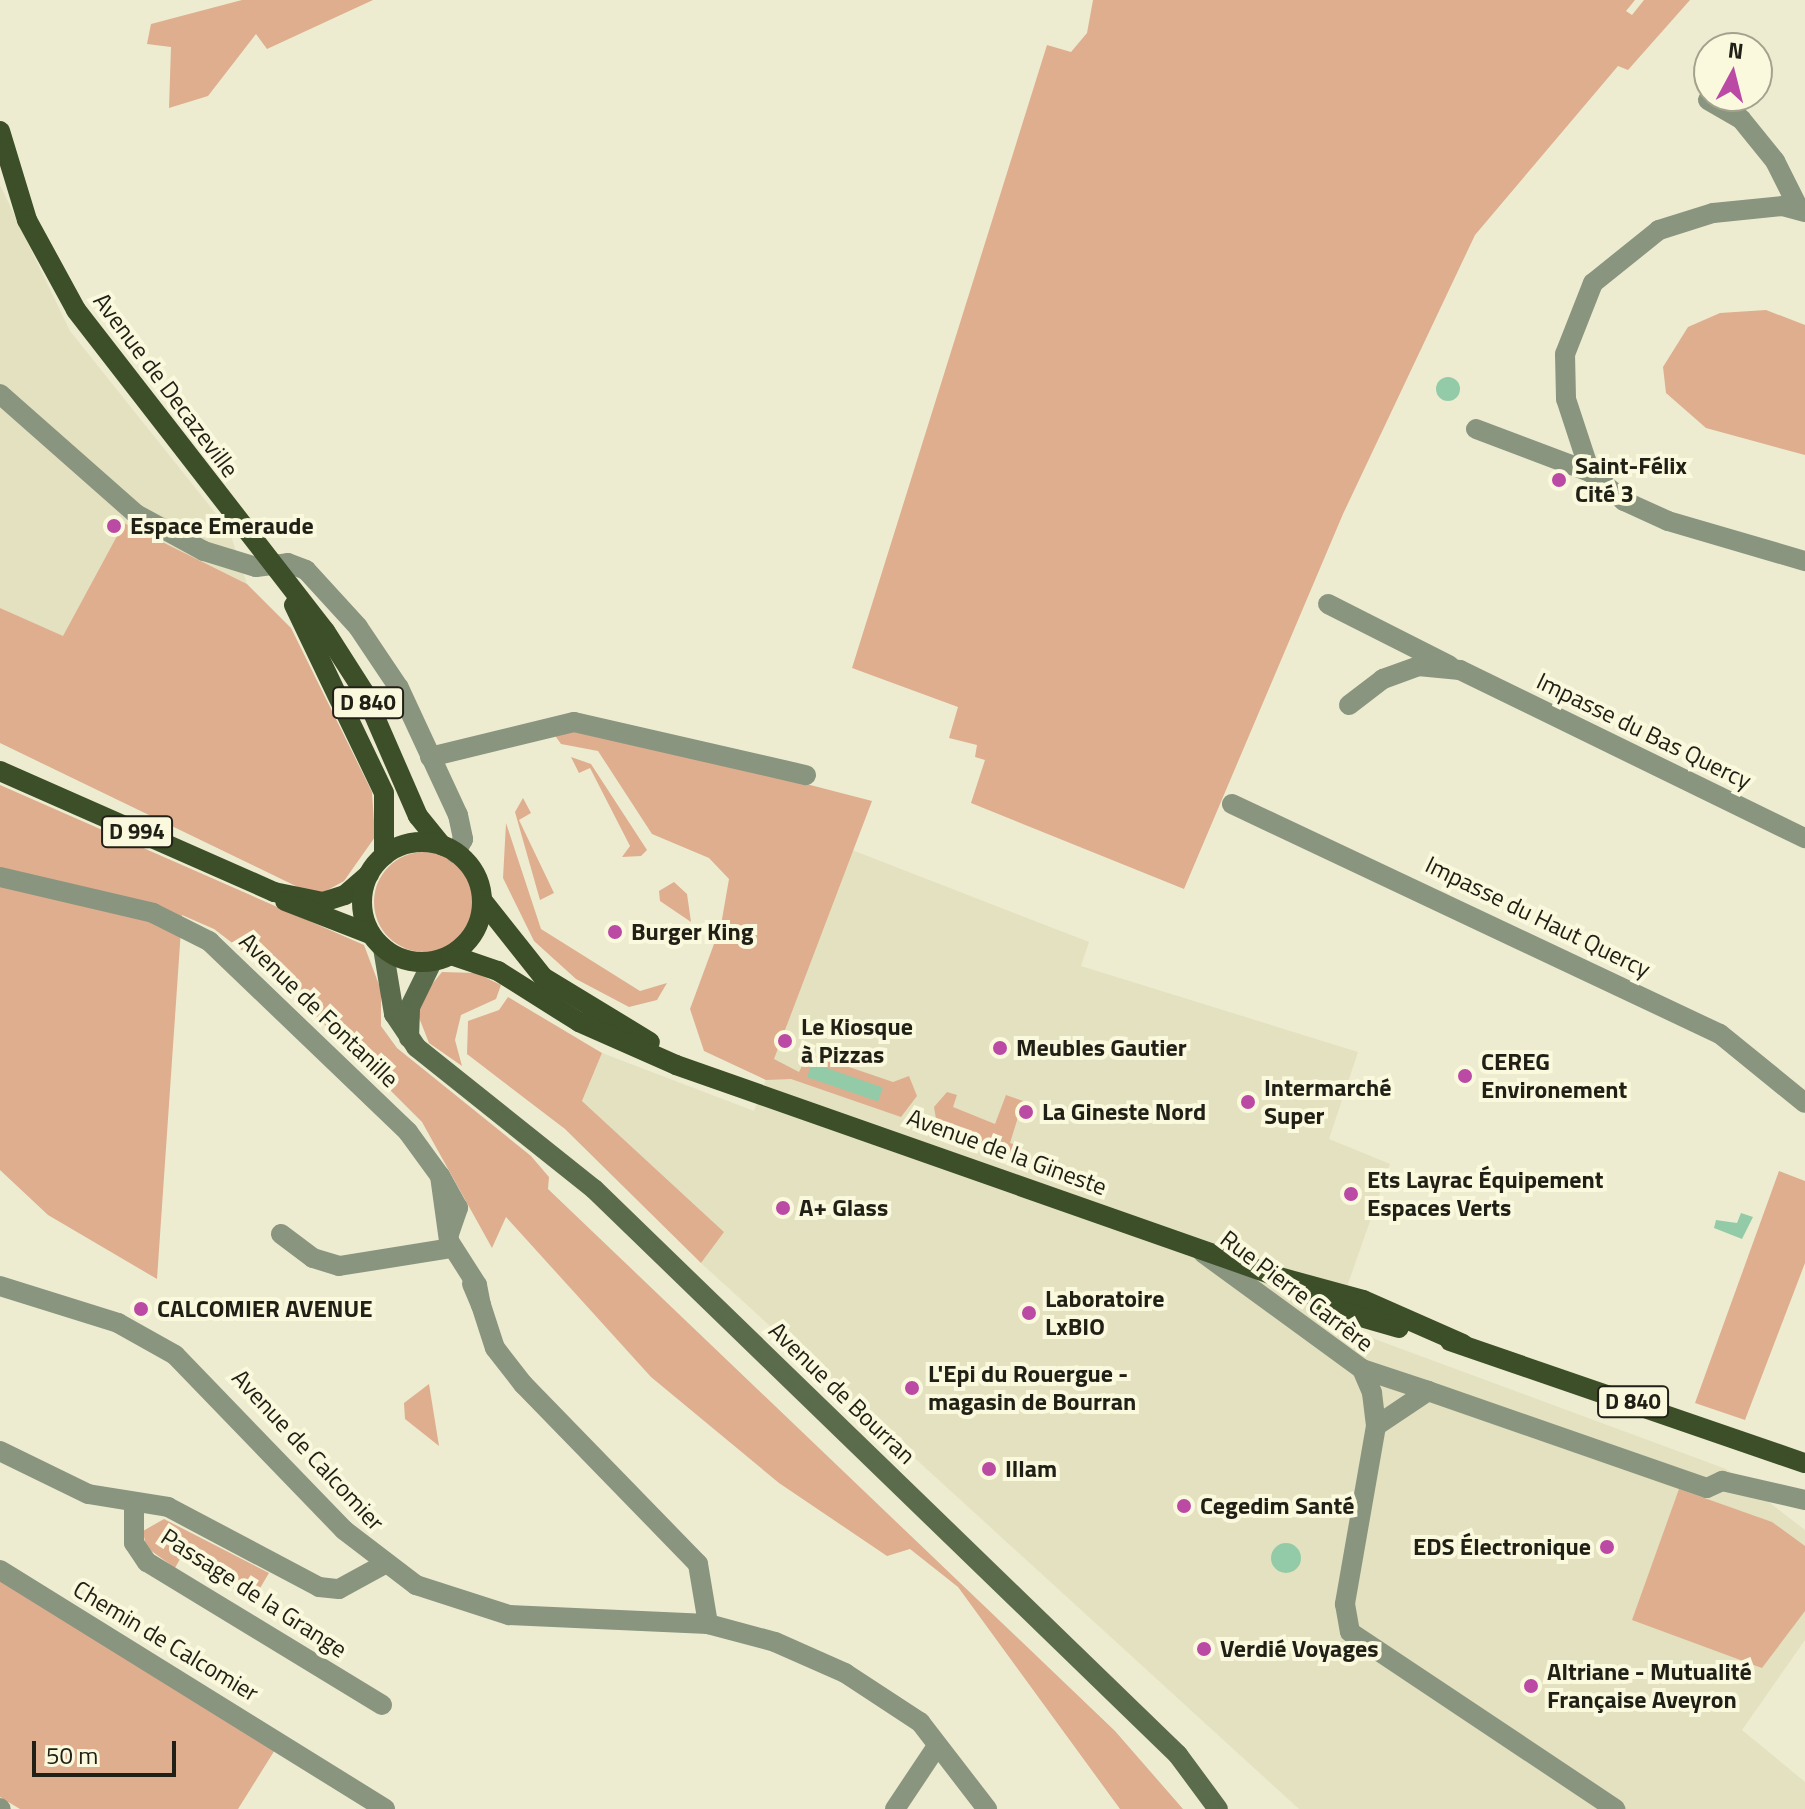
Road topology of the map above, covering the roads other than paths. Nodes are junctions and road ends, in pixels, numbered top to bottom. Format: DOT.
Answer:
graph roads {
  1 [pos="1729,112"];
  2 [pos="0,131"];
  3 [pos="1802,211"];
  4 [pos="0,394"];
  5 [pos="1476,429"];
  6 [pos="1590,472"];
  7 [pos="1805,561"];
  8 [pos="277,569"];
  9 [pos="1328,604"];
  10 [pos="1460,670"];
  11 [pos="1349,705"];
  12 [pos="430,757"];
  13 [pos="0,771"];
  14 [pos="806,775"];
  15 [pos="1232,804"];
  16 [pos="1805,838"];
  17 [pos="449,850"];
  18 [pos="384,856"];
  19 [pos="369,874"];
  20 [pos="0,877"];
  21 [pos="274,892"];
  22 [pos="482,900"];
  23 [pos="376,941"];
  24 [pos="442,958"];
  25 [pos="409,1038"];
  26 [pos="717,1077"];
  27 [pos="1805,1103"];
  28 [pos="281,1234"];
  29 [pos="450,1241"];
  30 [pos="1193,1246"];
  31 [pos="0,1286"];
  32 [pos="1362,1369"];
  33 [pos="1428,1391"];
  34 [pos="1376,1426"];
  35 [pos="0,1451"];
  36 [pos="1805,1463"];
  37 [pos="1805,1500"];
  38 [pos="134,1504"];
  39 [pos="383,1565"];
  40 [pos="0,1570"];
  41 [pos="708,1624"];
  42 [pos="382,1705"];
  43 [pos="938,1747"];
  44 [pos="385,1809"];
  45 [pos="895,1809"];
  46 [pos="987,1809"];
  47 [pos="1218,1809"];
  48 [pos="1615,1809"];
  1 -- 3 [label="street"];
  2 -- 8 [label="main road, Avenue de Decazeville / D 840"];
  3 -- 6 [label="street"];
  4 -- 8 [label="street"];
  5 -- 6 [label="street"];
  6 -- 7 [label="street"];
  8 -- 12 [label="street"];
  8 -- 17 [label="main road, Avenue de Decazeville / D 840"];
  8 -- 18 [label="main road, Avenue de Decazeville / D 840"];
  9 -- 10 [label="street, Impasse du Bas Quercy"];
  10 -- 11 [label="street, Impasse du Bas Quercy"];
  10 -- 16 [label="street, Impasse du Bas Quercy"];
  12 -- 14 [label="street"];
  12 -- 17 [label="street"];
  13 -- 21 [label="main road, D 994"];
  15 -- 27 [label="street, Impasse du Haut Quercy"];
  17 -- 18 [label="main road"];
  17 -- 22 [label="main road"];
  18 -- 19 [label="main road"];
  19 -- 21 [label="main road, D 994"];
  19 -- 23 [label="main road"];
  20 -- 29 [label="street, Avenue de Fontanille"];
  21 -- 23 [label="main road, D 994"];
  22 -- 24 [label="main road"];
  22 -- 26 [label="main road, D 840"];
  23 -- 24 [label="main road"];
  23 -- 25 [label="main road, Avenue de Bourran"];
  24 -- 25 [label="main road"];
  24 -- 26 [label="main road, D 840"];
  25 -- 47 [label="main road, Avenue de Bourran"];
  26 -- 30 [label="main road, Avenue de la Gineste / D 840"];
  28 -- 29 [label="street"];
  29 -- 41 [label="street"];
  30 -- 32 [label="street, Rue Pierre Carrère"];
  30 -- 36 [label="main road, Avenue de la Gineste / D 840"];
  31 -- 39 [label="street, Avenue de Calcomier"];
  32 -- 33 [label="street"];
  32 -- 34 [label="street, Rue Pierre Carrère"];
  33 -- 34 [label="street"];
  33 -- 37 [label="street"];
  34 -- 48 [label="street, Rue Pierre Carrère"];
  35 -- 38 [label="street"];
  38 -- 39 [label="street"];
  38 -- 42 [label="street, Passage de la Grange"];
  39 -- 41 [label="street, Avenue de Calcomier"];
  40 -- 44 [label="street, Chemin de Calcomier"];
  41 -- 43 [label="street, Avenue de Calcomier"];
  43 -- 45 [label="street"];
  43 -- 46 [label="street, Avenue de Calcomier"];
}
